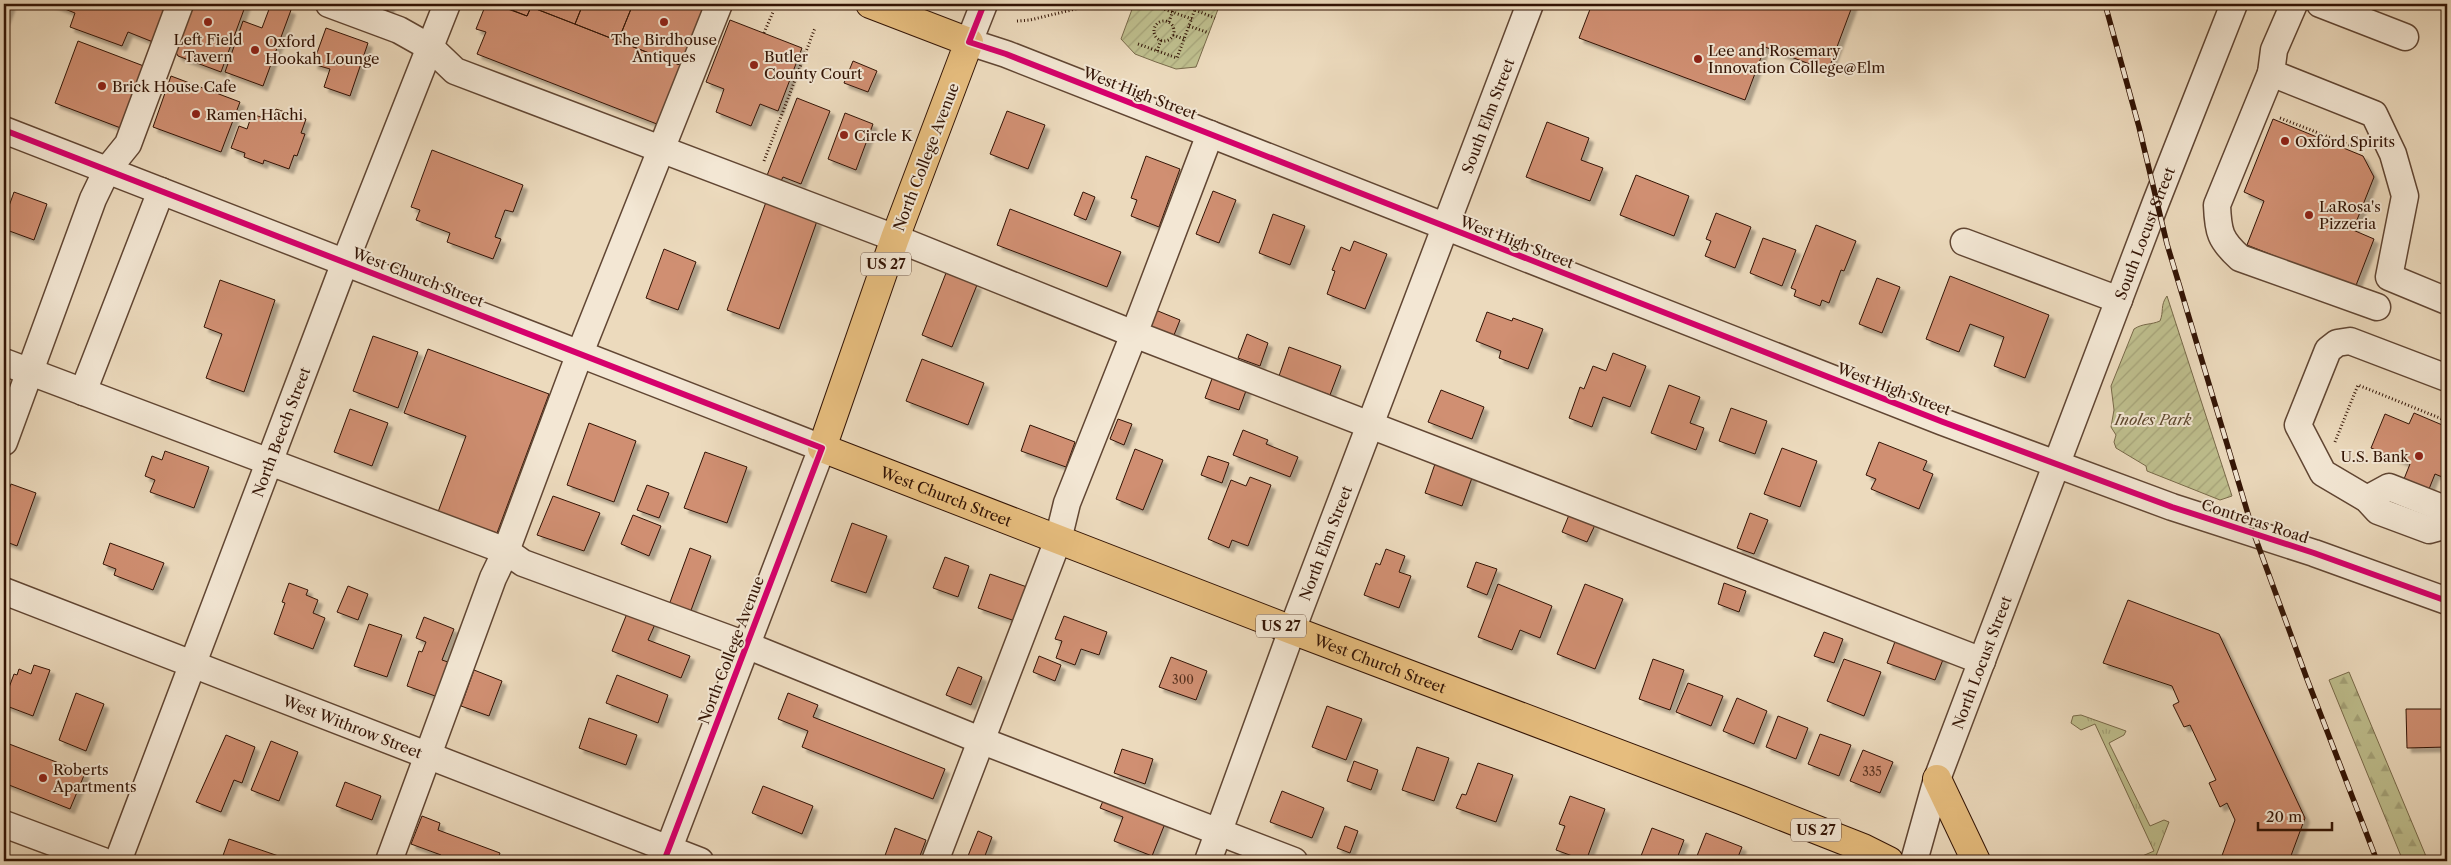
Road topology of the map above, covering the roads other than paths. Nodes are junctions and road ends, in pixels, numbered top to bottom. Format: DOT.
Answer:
graph roads {
  1 [pos="180,4"];
  2 [pos="329,4"];
  3 [pos="447,4"];
  4 [pos="719,4"];
  5 [pos="870,4"];
  6 [pos="984,4"];
  7 [pos="1530,4"];
  8 [pos="2234,4"];
  9 [pos="2294,4"];
  10 [pos="2320,4"];
  11 [pos="2404,37"];
  12 [pos="969,42"];
  13 [pos="431,48"];
  14 [pos="2271,73"];
  15 [pos="4,130"];
  16 [pos="1210,134"];
  17 [pos="662,150"];
  18 [pos="107,170"];
  19 [pos="161,191"];
  20 [pos="1446,227"];
  21 [pos="894,238"];
  22 [pos="1964,242"];
  23 [pos="345,262"];
  24 [pos="2389,277"];
  25 [pos="2119,300"];
  26 [pos="2447,301"];
  27 [pos="2377,307"];
  28 [pos="1134,334"];
  29 [pos="2350,341"];
  30 [pos="580,354"];
  31 [pos="4,362"];
  32 [pos="28,372"];
  33 [pos="2447,378"];
  34 [pos="83,392"];
  35 [pos="1370,424"];
  36 [pos="4,442"];
  37 [pos="822,448"];
  38 [pos="270,461"];
  39 [pos="2055,464"];
  40 [pos="2367,498"];
  41 [pos="2447,510"];
  42 [pos="2447,525"];
  43 [pos="1058,540"];
  44 [pos="506,551"];
  45 [pos="4,590"];
  46 [pos="2447,601"];
  47 [pos="1292,630"];
  48 [pos="746,645"];
  49 [pos="1982,661"];
  50 [pos="192,664"];
  51 [pos="980,740"];
  52 [pos="428,756"];
  53 [pos="1937,779"];
  54 [pos="4,824"];
  55 [pos="1219,832"];
  56 [pos="666,855"];
  57 [pos="103,861"];
  58 [pos="118,861"];
  59 [pos="389,861"];
  60 [pos="700,861"];
  61 [pos="934,861"];
  62 [pos="1208,861"];
  63 [pos="1294,861"];
  64 [pos="1889,861"];
  65 [pos="1914,861"];
  66 [pos="1976,861"];
  1 -- 18 [label="street"];
  2 -- 13 [label="street"];
  3 -- 13 [label="street, North Beech Street"];
  4 -- 17 [label="street"];
  5 -- 12 [label="highway, West High Street"];
  6 -- 12 [label="street"];
  7 -- 20 [label="street, South Elm Street"];
  8 -- 25 [label="street, South Locust Street"];
  9 -- 14 [label="street"];
  10 -- 11 [label="street"];
  12 -- 16 [label="street, West High Street"];
  12 -- 21 [label="highway, North College Avenue / US 27"];
  13 -- 17 [label="street"];
  13 -- 23 [label="street, North Beech Street"];
  14 -- 24 [label="street"];
  14 -- 27 [label="street"];
  15 -- 18 [label="street, West Church Street"];
  16 -- 20 [label="street, West High Street"];
  16 -- 28 [label="street"];
  17 -- 21 [label="street"];
  17 -- 30 [label="street"];
  18 -- 19 [label="street, West Church Street"];
  18 -- 32 [label="street"];
  19 -- 23 [label="street, West Church Street"];
  19 -- 34 [label="street"];
  20 -- 35 [label="street, North Elm Street"];
  20 -- 39 [label="street, West High Street"];
  21 -- 28 [label="street"];
  21 -- 37 [label="highway, North College Avenue / US 27"];
  22 -- 25 [label="street"];
  23 -- 30 [label="street, West Church Street"];
  23 -- 38 [label="street, North Beech Street"];
  24 -- 26 [label="street"];
  24 -- 27 [label="street"];
  25 -- 39 [label="street, South Locust Street"];
  27 -- 29 [label="street"];
  28 -- 35 [label="street"];
  28 -- 43 [label="street"];
  29 -- 33 [label="street"];
  29 -- 40 [label="street"];
  30 -- 37 [label="street, West Church Street"];
  30 -- 44 [label="street"];
  31 -- 32 [label="street"];
  32 -- 34 [label="street"];
  32 -- 36 [label="street"];
  34 -- 38 [label="street"];
  35 -- 47 [label="street, North Elm Street"];
  35 -- 49 [label="street"];
  37 -- 43 [label="highway, West Church Street / US 27"];
  37 -- 48 [label="street, North College Avenue"];
  38 -- 44 [label="street"];
  38 -- 50 [label="street, North Beech Street"];
  39 -- 46 [label="street, Contreras Road"];
  39 -- 49 [label="street, North Locust Street"];
  40 -- 41 [label="street"];
  40 -- 42 [label="street"];
  43 -- 47 [label="highway, West Church Street / US 27"];
  43 -- 51 [label="street"];
  44 -- 48 [label="street"];
  44 -- 52 [label="street"];
  45 -- 50 [label="street, West Withrow Street"];
  47 -- 55 [label="street, North Elm Street"];
  47 -- 64 [label="highway, West Church Street / US 27"];
  48 -- 51 [label="street"];
  48 -- 56 [label="street, North College Avenue"];
  49 -- 53 [label="street, North Locust Street"];
  50 -- 52 [label="street, West Withrow Street"];
  50 -- 58 [label="street, North Beech Street"];
  51 -- 55 [label="street"];
  51 -- 61 [label="street"];
  52 -- 56 [label="street, West Withrow Street"];
  52 -- 59 [label="street"];
  53 -- 65 [label="street, North Locust Street"];
  53 -- 66 [label="highway"];
  54 -- 57 [label="street"];
  55 -- 62 [label="street, North Elm Street"];
  55 -- 63 [label="street"];
  56 -- 60 [label="street, West Withrow Street"];
}
